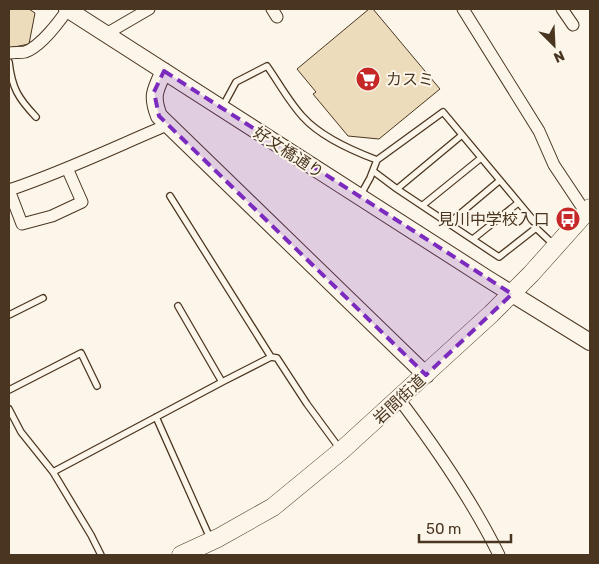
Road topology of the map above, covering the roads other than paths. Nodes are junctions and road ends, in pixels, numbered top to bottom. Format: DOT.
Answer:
graph roads {
  1 [pos="68,9"];
  2 [pos="149,9"];
  3 [pos="462,9"];
  4 [pos="562,9"];
  5 [pos="573,25"];
  6 [pos="106,34"];
  7 [pos="9,52"];
  8 [pos="9,62"];
  9 [pos="164,71"];
  10 [pos="222,108"];
  11 [pos="36,116"];
  12 [pos="167,125"];
  13 [pos="462,135"];
  14 [pos="481,158"];
  15 [pos="377,160"];
  16 [pos="67,168"];
  17 [pos="374,171"];
  18 [pos="499,181"];
  19 [pos="397,189"];
  20 [pos="9,190"];
  21 [pos="170,196"];
  22 [pos="359,197"];
  23 [pos="518,203"];
  24 [pos="423,205"];
  25 [pos="588,210"];
  26 [pos="449,223"];
  27 [pos="536,228"];
  28 [pos="474,239"];
  29 [pos="556,246"];
  30 [pos="512,294"];
  31 [pos="43,298"];
  32 [pos="178,306"];
  33 [pos="9,315"];
  34 [pos="590,342"];
  35 [pos="271,357"];
  36 [pos="426,374"];
  37 [pos="222,382"];
  38 [pos="97,386"];
  39 [pos="9,390"];
  40 [pos="398,399"];
  41 [pos="9,409"];
  42 [pos="156,417"];
  43 [pos="341,451"];
  44 [pos="52,472"];
  45 [pos="212,541"];
  46 [pos="101,555"];
  47 [pos="181,555"];
  48 [pos="498,555"];
  1 -- 6 [label="street, 好文橋通り"];
  1 -- 7 [label="street"];
  2 -- 6 [label="street"];
  3 -- 25 [label="street"];
  4 -- 5 [label="street"];
  6 -- 9 [label="street, 好文橋通り"];
  8 -- 11 [label="lane"];
  9 -- 10 [label="street, 好文橋通り"];
  9 -- 12 [label="street"];
  10 -- 15 [label="lane"];
  10 -- 22 [label="street, 好文橋通り"];
  12 -- 16 [label="street"];
  12 -- 36 [label="street"];
  13 -- 14 [label="lane"];
  13 -- 15 [label="lane"];
  13 -- 19 [label="lane"];
  14 -- 18 [label="lane"];
  14 -- 24 [label="lane"];
  15 -- 17 [label="lane"];
  16 -- 20 [label="street"];
  16 -- 20 [label="street"];
  17 -- 19 [label="lane"];
  17 -- 22 [label="lane"];
  18 -- 23 [label="lane"];
  18 -- 26 [label="lane"];
  19 -- 24 [label="lane"];
  21 -- 35 [label="lane"];
  22 -- 30 [label="street, 好文橋通り"];
  23 -- 27 [label="lane"];
  23 -- 28 [label="lane"];
  24 -- 26 [label="lane"];
  25 -- 29 [label="main road, 岩間街道"];
  26 -- 28 [label="lane"];
  27 -- 28 [label="lane"];
  27 -- 29 [label="lane"];
  29 -- 30 [label="main road, 岩間街道"];
  30 -- 34 [label="street, 好文橋通り"];
  30 -- 36 [label="main road, 岩間街道"];
  31 -- 33 [label="lane"];
  32 -- 37 [label="lane"];
  35 -- 37 [label="lane"];
  35 -- 43 [label="lane"];
  36 -- 40 [label="main road, 岩間街道"];
  37 -- 42 [label="lane"];
  38 -- 39 [label="lane"];
  40 -- 43 [label="main road, 岩間街道"];
  40 -- 48 [label="street"];
  41 -- 44 [label="lane"];
  42 -- 44 [label="lane"];
  42 -- 45 [label="lane"];
  43 -- 45 [label="main road, 岩間街道"];
  44 -- 46 [label="lane"];
  45 -- 47 [label="main road, 岩間街道"];
}
